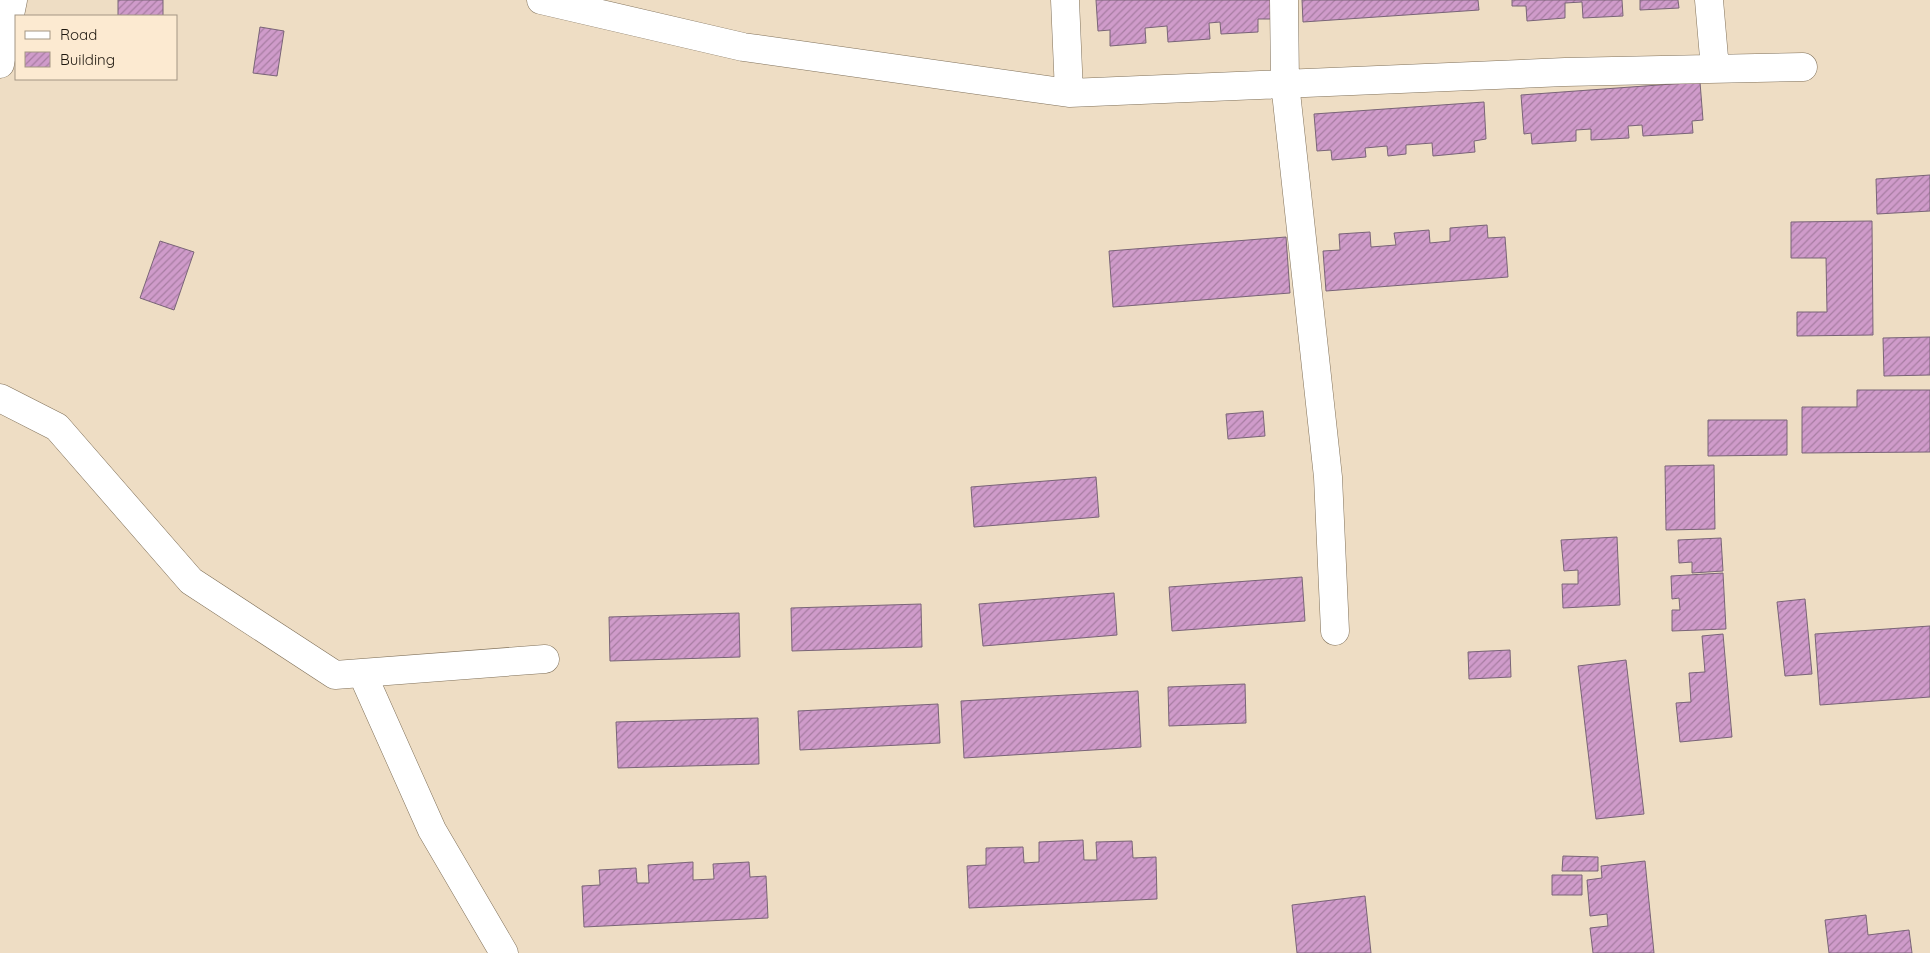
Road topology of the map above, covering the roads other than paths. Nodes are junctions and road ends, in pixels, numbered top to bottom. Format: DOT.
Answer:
graph roads {
  1 [pos="13,0"];
  2 [pos="541,0"];
  3 [pos="1065,0"];
  4 [pos="1284,0"];
  5 [pos="1709,0"];
  6 [pos="0,64"];
  7 [pos="1803,67"];
  8 [pos="1715,69"];
  9 [pos="1285,83"];
  10 [pos="1069,93"];
  11 [pos="0,398"];
  12 [pos="1335,631"];
  13 [pos="545,659"];
  14 [pos="362,673"];
  15 [pos="504,953"];
  1 -- 6 [label="street"];
  2 -- 10 [label="street"];
  3 -- 10 [label="street"];
  4 -- 9 [label="street"];
  5 -- 8 [label="street"];
  7 -- 8 [label="street"];
  8 -- 9 [label="street"];
  9 -- 10 [label="street"];
  9 -- 12 [label="street"];
  11 -- 14 [label="street"];
  13 -- 14 [label="street"];
  14 -- 15 [label="street"];
}
